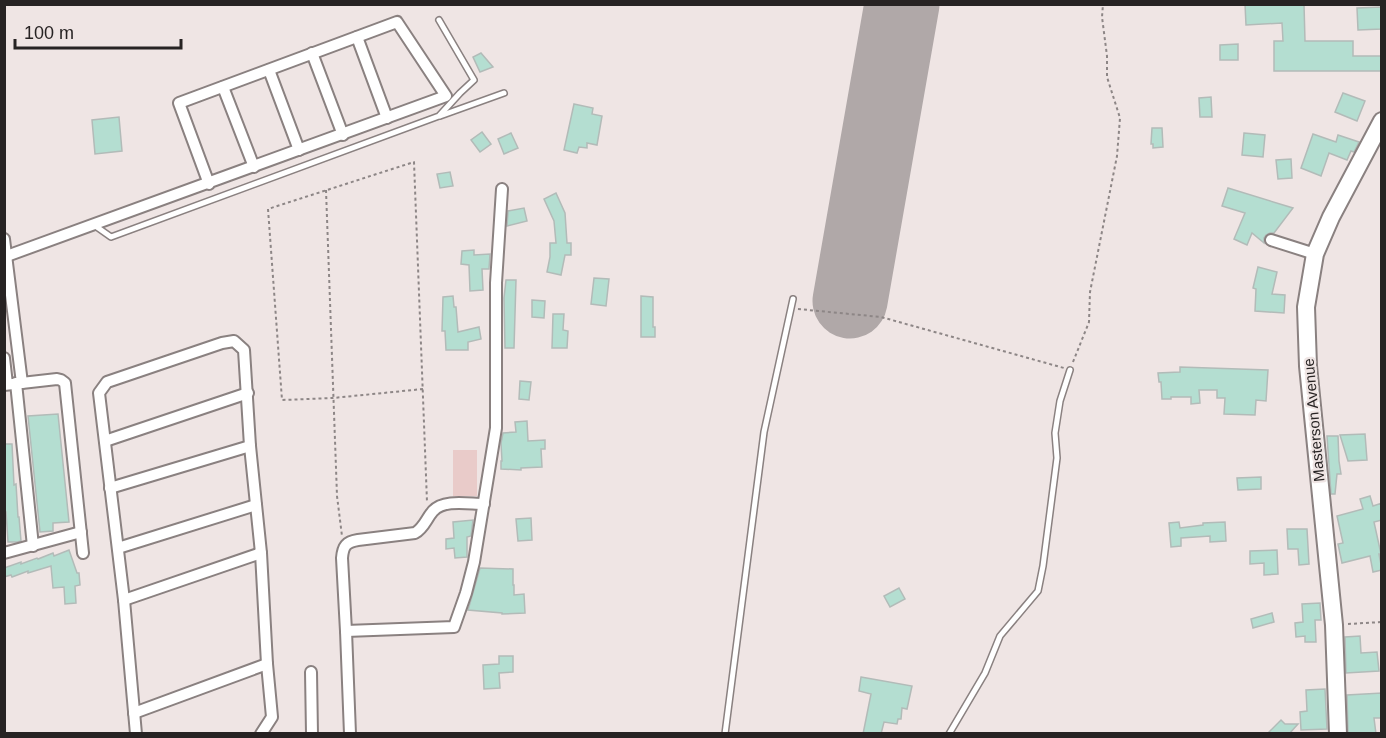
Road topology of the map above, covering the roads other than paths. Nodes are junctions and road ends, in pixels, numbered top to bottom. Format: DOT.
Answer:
graph roads {
  1 [pos="440,20"];
  2 [pos="357,37"];
  3 [pos="312,54"];
  4 [pos="269,70"];
  5 [pos="223,87"];
  6 [pos="504,93"];
  7 [pos="439,116"];
  8 [pos="387,118"];
  9 [pos="1382,121"];
  10 [pos="343,135"];
  11 [pos="299,150"];
  12 [pos="254,167"];
  13 [pos="209,184"];
  14 [pos="502,189"];
  15 [pos="93,225"];
  16 [pos="4,239"];
  17 [pos="1271,240"];
  18 [pos="1315,254"];
  19 [pos="6,257"];
  20 [pos="793,299"];
  21 [pos="5,360"];
  22 [pos="20,360"];
  23 [pos="1070,370"];
  24 [pos="13,384"];
  25 [pos="248,393"];
  26 [pos="105,441"];
  27 [pos="250,446"];
  28 [pos="110,488"];
  29 [pos="484,504"];
  30 [pos="256,505"];
  31 [pos="81,532"];
  32 [pos="33,546"];
  33 [pos="118,548"];
  34 [pos="83,553"];
  35 [pos="4,554"];
  36 [pos="261,554"];
  37 [pos="124,600"];
  38 [pos="346,632"];
  39 [pos="267,664"];
  40 [pos="311,672"];
  41 [pos="134,712"];
  42 [pos="136,734"];
  43 [pos="261,734"];
  44 [pos="312,734"];
  45 [pos="350,734"];
  46 [pos="725,734"];
  47 [pos="949,734"];
  48 [pos="1338,734"];
  1 -- 7 [label="lane"];
  2 -- 3 [label="street"];
  2 -- 8 [label="street"];
  2 -- 8 [label="street"];
  3 -- 4 [label="street"];
  3 -- 10 [label="street"];
  4 -- 5 [label="street"];
  4 -- 11 [label="street"];
  5 -- 12 [label="street"];
  5 -- 13 [label="street"];
  6 -- 7 [label="lane"];
  7 -- 15 [label="lane"];
  8 -- 10 [label="street"];
  9 -- 18 [label="main road, Masterson Avenue"];
  10 -- 11 [label="street"];
  11 -- 12 [label="street"];
  12 -- 13 [label="street"];
  13 -- 15 [label="street"];
  14 -- 29 [label="street"];
  15 -- 19 [label="street"];
  16 -- 19 [label="street"];
  17 -- 18 [label="street"];
  18 -- 48 [label="main road, Masterson Avenue"];
  19 -- 22 [label="street"];
  20 -- 46 [label="lane"];
  21 -- 22 [label="street"];
  21 -- 24 [label="street"];
  22 -- 24 [label="street"];
  23 -- 47 [label="lane"];
  24 -- 31 [label="street"];
  24 -- 32 [label="street"];
  25 -- 26 [label="street"];
  25 -- 26 [label="street"];
  25 -- 27 [label="street"];
  26 -- 28 [label="street"];
  27 -- 28 [label="street"];
  27 -- 30 [label="street"];
  28 -- 33 [label="street"];
  29 -- 38 [label="street"];
  29 -- 38 [label="street"];
  30 -- 33 [label="street"];
  30 -- 36 [label="street"];
  31 -- 32 [label="street"];
  31 -- 34 [label="street"];
  32 -- 35 [label="street"];
  33 -- 37 [label="street"];
  36 -- 37 [label="street"];
  36 -- 39 [label="street"];
  37 -- 41 [label="street"];
  38 -- 45 [label="street"];
  39 -- 41 [label="street"];
  39 -- 43 [label="street"];
  40 -- 44 [label="street"];
  41 -- 42 [label="street"];
}
